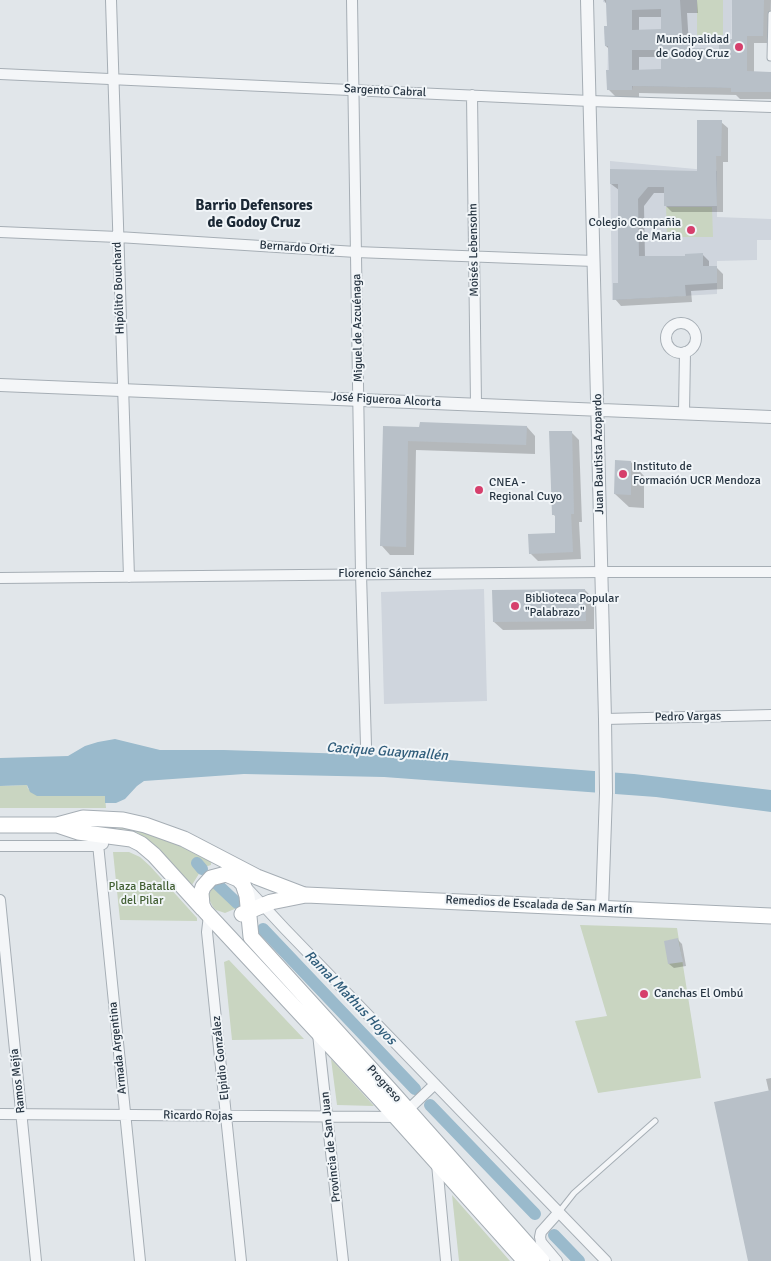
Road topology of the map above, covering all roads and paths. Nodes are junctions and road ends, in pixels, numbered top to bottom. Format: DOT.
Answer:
graph roads {
  1 [pos="111,0"];
  2 [pos="352,0"];
  3 [pos="588,0"];
  4 [pos="771,14"];
  5 [pos="770,58"];
  6 [pos="0,74"];
  7 [pos="112,79"];
  8 [pos="354,90"];
  9 [pos="472,95"];
  10 [pos="590,101"];
  11 [pos="771,107"];
  12 [pos="0,232"];
  13 [pos="118,237"];
  14 [pos="356,252"];
  15 [pos="474,257"];
  16 [pos="594,261"];
  17 [pos="685,352"];
  18 [pos="0,384"];
  19 [pos="122,389"];
  20 [pos="359,399"];
  21 [pos="476,404"];
  22 [pos="598,410"];
  23 [pos="684,413"];
  24 [pos="771,416"];
  25 [pos="602,572"];
  26 [pos="771,572"];
  27 [pos="361,574"];
  28 [pos="129,577"];
  29 [pos="0,578"];
  30 [pos="771,715"];
  31 [pos="606,719"];
  32 [pos="366,746"];
  33 [pos="0,825"];
  34 [pos="58,825"];
  35 [pos="98,840"];
  36 [pos="192,843"];
  37 [pos="0,846"];
  38 [pos="257,877"];
  39 [pos="238,880"];
  40 [pos="306,895"];
  41 [pos="284,899"];
  42 [pos="0,900"];
  43 [pos="250,907"];
  44 [pos="602,908"];
  45 [pos="209,915"];
  46 [pos="771,916"];
  47 [pos="285,930"];
  48 [pos="318,1032"];
  49 [pos="435,1084"];
  50 [pos="405,1111"];
  51 [pos="0,1114"];
  52 [pos="22,1114"];
  53 [pos="125,1114"];
  54 [pos="227,1116"];
  55 [pos="328,1117"];
  56 [pos="655,1121"];
  57 [pos="437,1164"];
  58 [pos="556,1216"];
  59 [pos="36,1261"];
  60 [pos="140,1261"];
  61 [pos="242,1261"];
  62 [pos="343,1261"];
  63 [pos="446,1261"];
  64 [pos="524,1261"];
  65 [pos="542,1261"];
  66 [pos="557,1261"];
  67 [pos="606,1261"];
  1 -- 7 [label="street, Hipólito Bouchard"];
  2 -- 8 [label="street, Miguel de Azcuénaga"];
  3 -- 10 [label="street, Juan Bautista Azopardo"];
  4 -- 5 [label="lane"];
  6 -- 7 [label="street, Sargento Cabral"];
  7 -- 8 [label="street, Sargento Cabral"];
  7 -- 13 [label="street, Hipólito Bouchard"];
  8 -- 9 [label="street, Sargento Cabral"];
  8 -- 14 [label="street, Miguel de Azcuénaga"];
  9 -- 10 [label="street, Sargento Cabral"];
  9 -- 15 [label="street, Moisés Lebensohn"];
  10 -- 11 [label="street, Sargento Cabral"];
  10 -- 16 [label="street, Juan Bautista Azopardo"];
  12 -- 13 [label="street, Bernardo Ortiz"];
  13 -- 14 [label="street, Bernardo Ortiz"];
  13 -- 19 [label="street, Hipólito Bouchard"];
  14 -- 15 [label="street, Bernardo Ortiz"];
  14 -- 20 [label="street, Miguel de Azcuénaga"];
  15 -- 16 [label="street, Bernardo Ortiz"];
  15 -- 21 [label="street, Moisés Lebensohn"];
  16 -- 22 [label="street, Juan Bautista Azopardo"];
  17 -- 23 [label="street"];
  18 -- 19 [label="street, José Figueroa Alcorta"];
  19 -- 20 [label="street, José Figueroa Alcorta"];
  19 -- 28 [label="street, Hipólito Bouchard"];
  20 -- 21 [label="street, José Figueroa Alcorta"];
  20 -- 27 [label="street, Miguel de Azcuénaga"];
  21 -- 22 [label="street, José Figueroa Alcorta"];
  22 -- 23 [label="street, José Figueroa Alcorta"];
  22 -- 25 [label="street, Juan Bautista Azopardo"];
  23 -- 24 [label="street, José Figueroa Alcorta"];
  25 -- 26 [label="street, Florencio Sánchez"];
  25 -- 27 [label="street, Florencio Sánchez"];
  25 -- 31 [label="street, Juan Bautista Azopardo"];
  27 -- 28 [label="street, Florencio Sánchez"];
  27 -- 32 [label="street, Miguel de Azcuénaga"];
  28 -- 29 [label="street, Florencio Sánchez"];
  30 -- 31 [label="street, Pedro Vargas"];
  31 -- 44 [label="street, Juan Bautista Azopardo"];
  33 -- 34 [label="main road"];
  34 -- 35 [label="main road, Progreso"];
  34 -- 36 [label="main road, Remedios de Escalada de San Martín"];
  35 -- 37 [label="street"];
  35 -- 45 [label="main road, Progreso"];
  35 -- 53 [label="street, Armada Argentina"];
  36 -- 38 [label="main road, Remedios de Escalada de San Martín"];
  36 -- 39 [label="main road"];
  38 -- 39 [label="main road"];
  38 -- 40 [label="main road, Remedios de Escalada de San Martín"];
  39 -- 43 [label="main road"];
  39 -- 45 [label="main road"];
  40 -- 41 [label="main road, Remedios de Escalada de San Martín"];
  40 -- 44 [label="main road, Remedios de Escalada de San Martín"];
  41 -- 43 [label="main road, Remedios de Escalada de San Martín"];
  41 -- 47 [label="street"];
  42 -- 52 [label="street, Ramos Mejía"];
  43 -- 45 [label="main road"];
  43 -- 47 [label="street"];
  43 -- 50 [label="main road, Progreso"];
  44 -- 46 [label="main road, Remedios de Escalada de San Martín"];
  45 -- 48 [label="main road, Progreso"];
  45 -- 54 [label="street, Elpidio González"];
  47 -- 49 [label="street"];
  48 -- 50 [label="main road, Progreso"];
  48 -- 55 [label="street, Provincia de San Juan"];
  49 -- 50 [label="street"];
  49 -- 58 [label="street"];
  50 -- 55 [label="street, Ricardo Rojas"];
  50 -- 57 [label="main road, Progreso"];
  50 -- 65 [label="main road, Progreso"];
  51 -- 52 [label="street, Ricardo Rojas"];
  52 -- 53 [label="street, Ricardo Rojas"];
  52 -- 59 [label="street, Ramos Mejía"];
  53 -- 54 [label="street, Ricardo Rojas"];
  53 -- 60 [label="street, Armada Argentina"];
  54 -- 55 [label="street, Ricardo Rojas"];
  54 -- 61 [label="street, Elpidio González"];
  55 -- 62 [label="street, Provincia de San Juan"];
  56 -- 58 [label="lane"];
  57 -- 63 [label="street"];
  57 -- 64 [label="main road, Progreso"];
  58 -- 66 [label="street"];
  58 -- 67 [label="street"];
}
